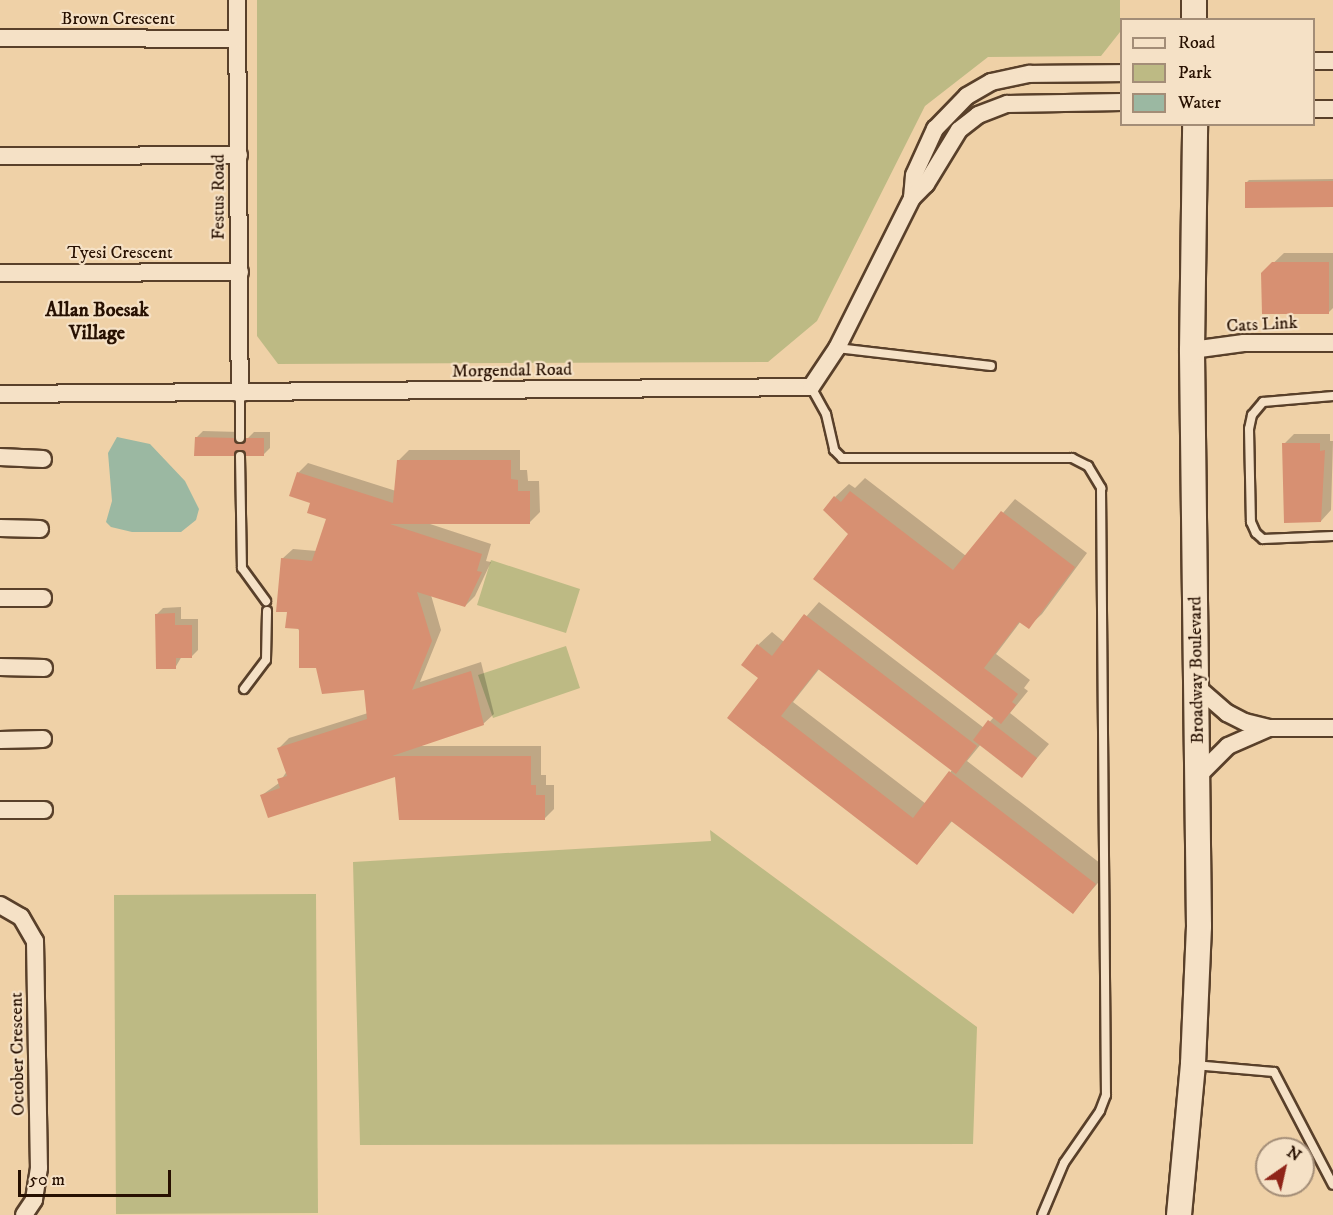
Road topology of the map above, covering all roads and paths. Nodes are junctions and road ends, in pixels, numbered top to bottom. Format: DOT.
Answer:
graph roads {
  1 [pos="237,0"];
  2 [pos="1194,0"];
  3 [pos="1194,18"];
  4 [pos="0,38"];
  5 [pos="237,39"];
  6 [pos="1315,61"];
  7 [pos="1333,61"];
  8 [pos="1120,73"];
  9 [pos="1120,102"];
  10 [pos="1315,109"];
  11 [pos="1333,109"];
  12 [pos="1195,126"];
  13 [pos="239,155"];
  14 [pos="0,156"];
  15 [pos="912,198"];
  16 [pos="240,272"];
  17 [pos="0,273"];
  18 [pos="1333,343"];
  19 [pos="837,348"];
  20 [pos="1192,350"];
  21 [pos="991,366"];
  22 [pos="811,387"];
  23 [pos="0,394"];
  24 [pos="240,394"];
  25 [pos="1333,396"];
  26 [pos="240,438"];
  27 [pos="240,456"];
  28 [pos="0,457"];
  29 [pos="43,459"];
  30 [pos="0,528"];
  31 [pos="40,529"];
  32 [pos="1333,536"];
  33 [pos="0,598"];
  34 [pos="43,598"];
  35 [pos="267,601"];
  36 [pos="267,611"];
  37 [pos="0,667"];
  38 [pos="44,668"];
  39 [pos="1197,687"];
  40 [pos="244,689"];
  41 [pos="1269,728"];
  42 [pos="1333,728"];
  43 [pos="0,740"];
  44 [pos="43,740"];
  45 [pos="1198,776"];
  46 [pos="0,810"];
  47 [pos="44,810"];
  48 [pos="0,905"];
  49 [pos="1193,1065"];
  50 [pos="1333,1185"];
  51 [pos="24,1215"];
  52 [pos="1042,1215"];
  53 [pos="1179,1215"];
  1 -- 5 [label="street, Festus Road"];
  2 -- 3 [label="main road"];
  4 -- 5 [label="street, Brown Crescent"];
  5 -- 13 [label="street, Festus Road"];
  6 -- 7 [label="street"];
  8 -- 15 [label="street"];
  9 -- 15 [label="street"];
  10 -- 11 [label="street"];
  12 -- 20 [label="main road, Broadway Boulevard"];
  13 -- 14 [label="street"];
  13 -- 16 [label="street, Festus Road"];
  15 -- 19 [label="street"];
  16 -- 17 [label="street, Tyesi Crescent"];
  16 -- 24 [label="street, Festus Road"];
  18 -- 20 [label="street, Cats Link"];
  19 -- 21 [label="lane"];
  19 -- 22 [label="street"];
  20 -- 39 [label="main road, Broadway Boulevard"];
  22 -- 24 [label="street, Morgendal Road"];
  22 -- 52 [label="lane"];
  23 -- 24 [label="street, Morgendal Road"];
  24 -- 26 [label="lane"];
  25 -- 32 [label="lane"];
  27 -- 35 [label="lane"];
  28 -- 29 [label="street"];
  30 -- 31 [label="street"];
  33 -- 34 [label="street"];
  36 -- 40 [label="lane"];
  37 -- 38 [label="street"];
  39 -- 41 [label="street"];
  39 -- 45 [label="main road, Broadway Boulevard"];
  41 -- 42 [label="street"];
  41 -- 45 [label="street"];
  43 -- 44 [label="street"];
  45 -- 49 [label="main road, Broadway Boulevard"];
  46 -- 47 [label="street"];
  48 -- 51 [label="street, October Crescent"];
  49 -- 50 [label="lane"];
  49 -- 53 [label="main road, Broadway Boulevard"];
}
